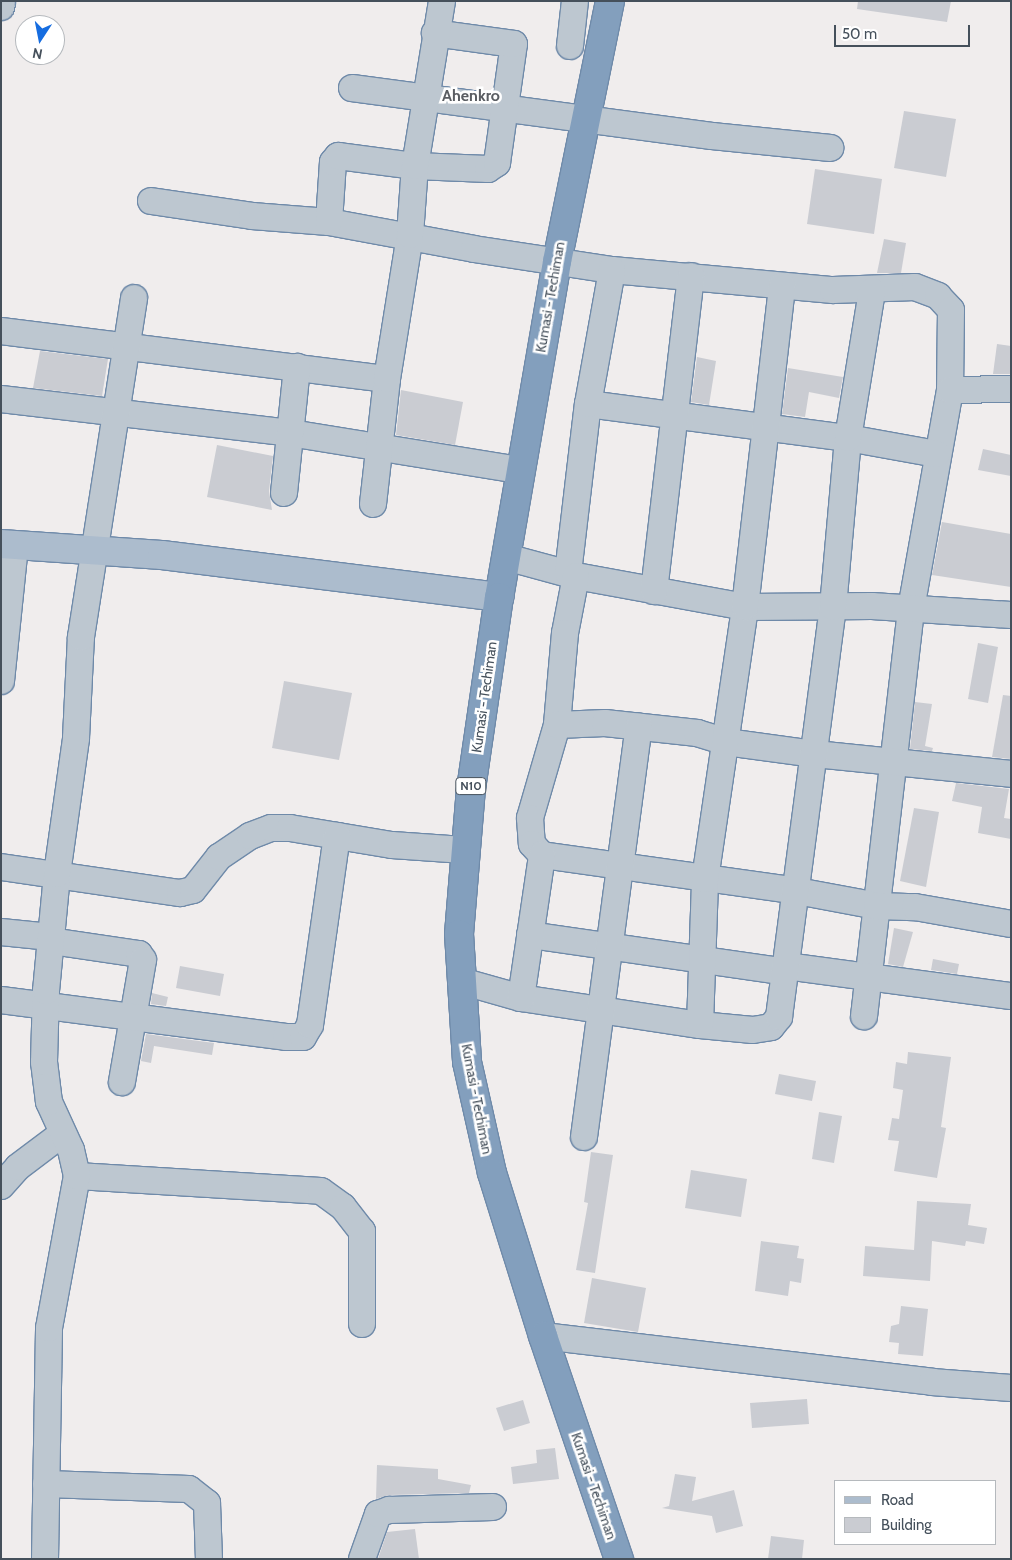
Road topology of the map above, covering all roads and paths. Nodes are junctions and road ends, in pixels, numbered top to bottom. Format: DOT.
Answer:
graph roads {
  1 [pos="442,1"];
  2 [pos="575,1"];
  3 [pos="610,1"];
  4 [pos="435,33"];
  5 [pos="570,46"];
  6 [pos="352,88"];
  7 [pos="425,96"];
  8 [pos="505,110"];
  9 [pos="584,119"];
  10 [pos="830,148"];
  11 [pos="415,166"];
  12 [pos="150,201"];
  13 [pos="329,222"];
  14 [pos="410,235"];
  15 [pos="557,262"];
  16 [pos="612,270"];
  17 [pos="691,276"];
  18 [pos="782,286"];
  19 [pos="872,292"];
  20 [pos="134,298"];
  21 [pos="1,331"];
  22 [pos="125,347"];
  23 [pos="297,367"];
  24 [pos="386,378"];
  25 [pos="1011,389"];
  26 [pos="950,390"];
  27 [pos="1,399"];
  28 [pos="588,404"];
  29 [pos="116,415"];
  30 [pos="675,418"];
  31 [pos="766,429"];
  32 [pos="290,433"];
  33 [pos="848,438"];
  34 [pos="379,445"];
  35 [pos="937,454"];
  36 [pos="519,470"];
  37 [pos="284,493"];
  38 [pos="372,504"];
  39 [pos="8,545"];
  40 [pos="96,550"];
  41 [pos="506,557"];
  42 [pos="572,574"];
  43 [pos="654,591"];
  44 [pos="499,596"];
  45 [pos="745,607"];
  46 [pos="833,607"];
  47 [pos="910,610"];
  48 [pos="1011,615"];
  49 [pos="1,681"];
  50 [pos="557,725"];
  51 [pos="639,727"];
  52 [pos="726,742"];
  53 [pos="815,754"];
  54 [pos="894,761"];
  55 [pos="1011,774"];
  56 [pos="337,836"];
  57 [pos="464,850"];
  58 [pos="542,856"];
  59 [pos="1,867"];
  60 [pos="620,867"];
  61 [pos="57,874"];
  62 [pos="705,879"];
  63 [pos="797,891"];
  64 [pos="877,906"];
  65 [pos="1011,924"];
  66 [pos="1,932"];
  67 [pos="530,935"];
  68 [pos="51,939"];
  69 [pos="610,947"];
  70 [pos="704,959"];
  71 [pos="786,969"];
  72 [pos="869,976"];
  73 [pos="461,982"];
  74 [pos="1011,996"];
  75 [pos="521,998"];
  76 [pos="1,1000"];
  77 [pos="45,1005"];
  78 [pos="602,1010"];
  79 [pos="864,1016"];
  80 [pos="132,1017"];
  81 [pos="700,1025"];
  82 [pos="122,1082"];
  83 [pos="62,1134"];
  84 [pos="584,1137"];
  85 [pos="78,1176"];
  86 [pos="1,1186"];
  87 [pos="362,1324"];
  88 [pos="543,1336"];
  89 [pos="1011,1388"];
  90 [pos="46,1484"];
  91 [pos="493,1507"];
  92 [pos="45,1559"];
  93 [pos="209,1559"];
  94 [pos="362,1559"];
  95 [pos="619,1559"];
  1 -- 4 [label="street"];
  2 -- 5 [label="street"];
  3 -- 9 [label="highway, Kumasi - Techiman / N10"];
  4 -- 7 [label="street"];
  4 -- 8 [label="street"];
  6 -- 7 [label="street"];
  7 -- 8 [label="street"];
  7 -- 11 [label="street"];
  8 -- 9 [label="street"];
  8 -- 11 [label="street"];
  9 -- 10 [label="street"];
  9 -- 15 [label="highway, Kumasi - Techiman / N10"];
  11 -- 13 [label="street"];
  11 -- 14 [label="street"];
  12 -- 13 [label="street"];
  13 -- 14 [label="street"];
  14 -- 15 [label="street"];
  14 -- 24 [label="street"];
  15 -- 16 [label="street"];
  15 -- 36 [label="highway, Kumasi - Techiman / N10"];
  16 -- 17 [label="street"];
  16 -- 28 [label="street"];
  17 -- 18 [label="street"];
  17 -- 30 [label="street"];
  18 -- 19 [label="street"];
  18 -- 31 [label="street"];
  19 -- 26 [label="street"];
  19 -- 33 [label="street"];
  20 -- 22 [label="street"];
  21 -- 22 [label="street"];
  22 -- 23 [label="street"];
  22 -- 29 [label="street"];
  23 -- 24 [label="street"];
  23 -- 32 [label="street"];
  24 -- 34 [label="street"];
  25 -- 26 [label="street"];
  26 -- 35 [label="street"];
  27 -- 29 [label="street"];
  28 -- 30 [label="street"];
  28 -- 42 [label="street"];
  29 -- 32 [label="street"];
  29 -- 40 [label="street"];
  30 -- 31 [label="street"];
  30 -- 43 [label="street"];
  31 -- 33 [label="street"];
  31 -- 45 [label="street"];
  32 -- 34 [label="street"];
  32 -- 37 [label="street"];
  33 -- 35 [label="street"];
  33 -- 46 [label="street"];
  34 -- 36 [label="street"];
  34 -- 38 [label="street"];
  35 -- 47 [label="street"];
  36 -- 41 [label="highway, Kumasi - Techiman / N10"];
  39 -- 40 [label="main road"];
  39 -- 49 [label="street"];
  40 -- 44 [label="main road"];
  40 -- 61 [label="street"];
  41 -- 42 [label="street"];
  41 -- 44 [label="highway, Kumasi - Techiman / N10"];
  42 -- 43 [label="street"];
  42 -- 50 [label="street"];
  43 -- 45 [label="street"];
  44 -- 57 [label="highway, Kumasi - Techiman / N10"];
  45 -- 46 [label="street"];
  45 -- 52 [label="street"];
  46 -- 47 [label="street"];
  46 -- 53 [label="street"];
  47 -- 48 [label="street"];
  47 -- 54 [label="street"];
  50 -- 51 [label="street"];
  50 -- 58 [label="street"];
  51 -- 52 [label="street"];
  51 -- 60 [label="street"];
  52 -- 53 [label="street"];
  52 -- 62 [label="street"];
  53 -- 54 [label="street"];
  53 -- 63 [label="street"];
  54 -- 55 [label="street"];
  54 -- 64 [label="street"];
  56 -- 57 [label="street"];
  56 -- 61 [label="street"];
  56 -- 80 [label="street"];
  57 -- 73 [label="highway, Kumasi - Techiman / N10"];
  58 -- 60 [label="street"];
  58 -- 67 [label="street"];
  59 -- 61 [label="street"];
  60 -- 62 [label="street"];
  60 -- 69 [label="street"];
  61 -- 68 [label="street"];
  62 -- 63 [label="street"];
  62 -- 70 [label="street"];
  63 -- 64 [label="street"];
  63 -- 71 [label="street"];
  64 -- 65 [label="street"];
  64 -- 72 [label="street"];
  66 -- 68 [label="street"];
  67 -- 69 [label="street"];
  67 -- 75 [label="street"];
  68 -- 77 [label="street"];
  68 -- 80 [label="street"];
  69 -- 70 [label="street"];
  69 -- 78 [label="street"];
  70 -- 71 [label="street"];
  70 -- 81 [label="street"];
  71 -- 72 [label="street"];
  71 -- 81 [label="street"];
  72 -- 74 [label="street"];
  72 -- 79 [label="street"];
  73 -- 75 [label="street"];
  73 -- 88 [label="highway, Kumasi - Techiman / N10"];
  75 -- 78 [label="street"];
  76 -- 77 [label="street"];
  77 -- 80 [label="street"];
  77 -- 83 [label="street"];
  78 -- 81 [label="street"];
  78 -- 84 [label="street"];
  80 -- 82 [label="street"];
  83 -- 85 [label="street"];
  83 -- 86 [label="street"];
  85 -- 87 [label="street"];
  85 -- 90 [label="street"];
  88 -- 89 [label="street"];
  88 -- 95 [label="highway, Kumasi - Techiman / N10"];
  90 -- 92 [label="street"];
  90 -- 93 [label="street"];
  91 -- 94 [label="street"];
}
